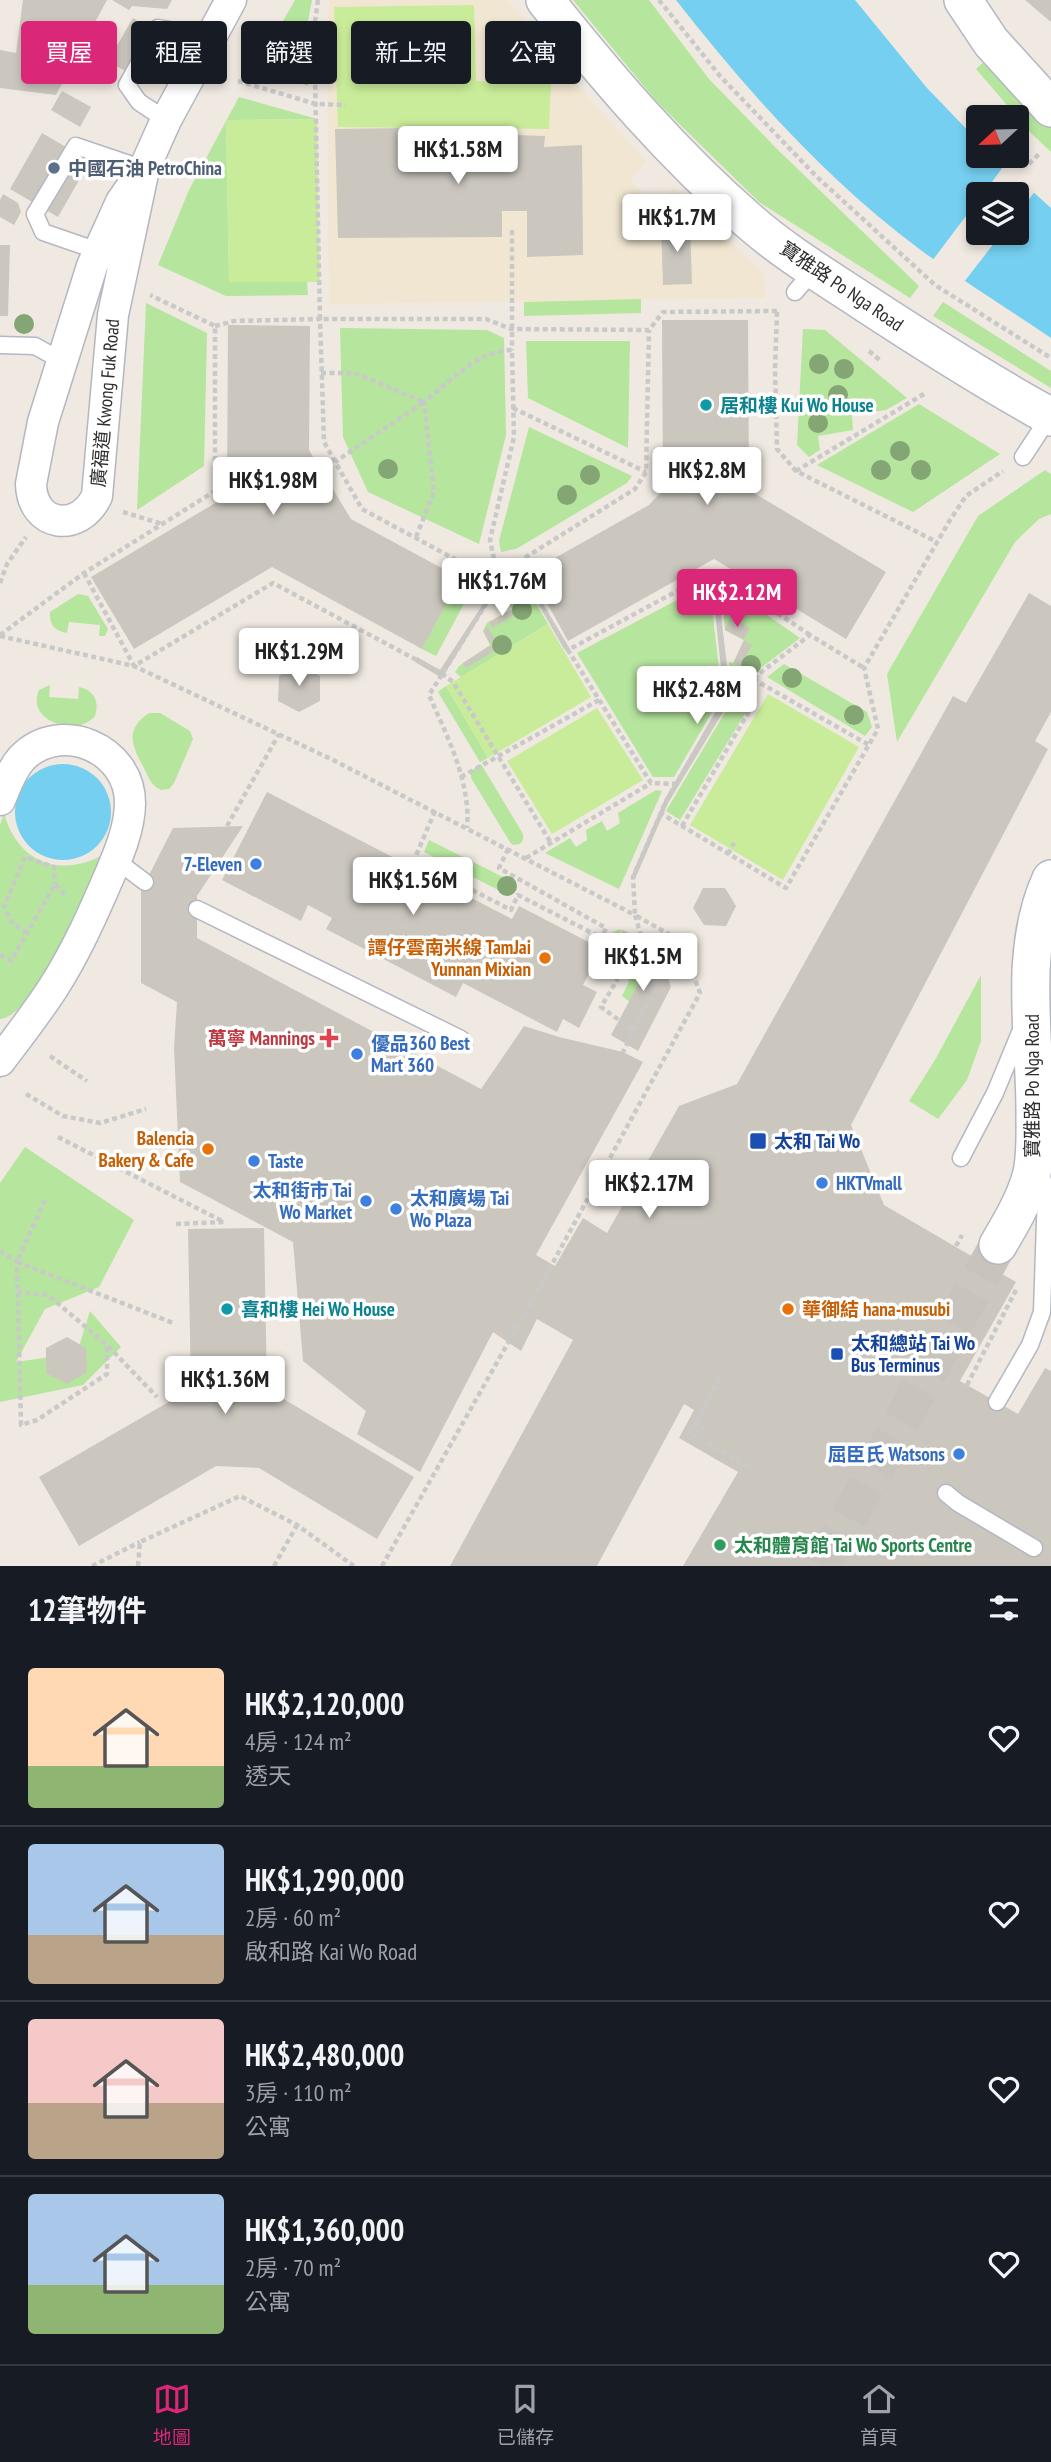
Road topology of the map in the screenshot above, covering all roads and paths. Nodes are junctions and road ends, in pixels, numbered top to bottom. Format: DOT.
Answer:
graph roads {
  1 [pos="318,0"];
  2 [pos="545,0"];
  3 [pos="659,0"];
  4 [pos="963,0"];
  5 [pos="227,2"];
  6 [pos="218,21"];
  7 [pos="131,78"];
  8 [pos="238,81"];
  9 [pos="186,84"];
  10 [pos="316,104"];
  11 [pos="345,105"];
  12 [pos="1048,105"];
  13 [pos="166,120"];
  14 [pos="1039,154"];
  15 [pos="1029,164"];
  16 [pos="144,169"];
  17 [pos="512,230"];
  18 [pos="111,256"];
  19 [pos="148,294"];
  20 [pos="320,319"];
  21 [pos="215,326"];
  22 [pos="511,329"];
  23 [pos="649,330"];
  24 [pos="0,345"];
  25 [pos="512,350"];
  26 [pos="1051,358"];
  27 [pos="62,361"];
  28 [pos="321,373"];
  29 [pos="924,394"];
  30 [pos="424,402"];
  31 [pos="513,408"];
  32 [pos="1050,417"];
  33 [pos="1023,457"];
  34 [pos="335,462"];
  35 [pos="796,471"];
  36 [pos="646,472"];
  37 [pos="119,510"];
  38 [pos="163,524"];
  39 [pos="26,536"];
  40 [pos="416,537"];
  41 [pos="937,542"];
  42 [pos="714,571"];
  43 [pos="84,573"];
  44 [pos="513,580"];
  45 [pos="0,583"];
  46 [pos="499,583"];
  47 [pos="810,635"];
  48 [pos="0,636"];
  49 [pos="568,650"];
  50 [pos="134,666"];
  51 [pos="864,668"];
  52 [pos="441,673"];
  53 [pos="751,680"];
  54 [pos="727,698"];
  55 [pos="598,700"];
  56 [pos="279,734"];
  57 [pos="869,746"];
  58 [pos="499,758"];
  59 [pos="461,777"];
  60 [pos="651,783"];
  61 [pos="677,784"];
  62 [pos="0,800"];
  63 [pos="662,810"];
  64 [pos="435,811"];
  65 [pos="227,825"];
  66 [pos="682,825"];
  67 [pos="467,828"];
  68 [pos="551,843"];
  69 [pos="734,843"];
  70 [pos="508,849"];
  71 [pos="728,854"];
  72 [pos="527,858"];
  73 [pos="116,860"];
  74 [pos="1051,879"];
  75 [pos="145,882"];
  76 [pos="55,884"];
  77 [pos="197,909"];
  78 [pos="635,915"];
  79 [pos="27,933"];
  80 [pos="601,938"];
  81 [pos="1031,1003"];
  82 [pos="634,1031"];
  83 [pos="461,1039"];
  84 [pos="623,1052"];
  85 [pos="50,1056"];
  86 [pos="0,1061"];
  87 [pos="87,1081"];
  88 [pos="26,1094"];
  89 [pos="146,1109"];
  90 [pos="58,1137"];
  91 [pos="1034,1151"];
  92 [pos="961,1157"];
  93 [pos="45,1200"];
  94 [pos="176,1224"];
  95 [pos="998,1245"];
  96 [pos="0,1251"];
  97 [pos="17,1262"];
  98 [pos="1019,1283"];
  99 [pos="18,1292"];
  100 [pos="173,1323"];
  101 [pos="107,1345"];
  102 [pos="720,1377"];
  103 [pos="967,1385"];
  104 [pos="157,1397"];
  105 [pos="997,1402"];
  106 [pos="695,1424"];
  107 [pos="708,1431"];
  108 [pos="752,1469"];
  109 [pos="946,1493"];
  110 [pos="297,1525"];
  111 [pos="140,1542"];
  112 [pos="1034,1548"];
  113 [pos="92,1566"];
  114 [pos="138,1566"];
  115 [pos="274,1566"];
  116 [pos="354,1566"];
  117 [pos="382,1566"];
  1 -- 10 [label="path"];
  2 -- 32 [label="street, 寶雅路 Po Nga Road"];
  3 -- 26 [label="path"];
  4 -- 12 [label="street"];
  5 -- 6 [label="street, 廣福道 Kwong Fuk Road"];
  7 -- 13 [label="lane"];
  8 -- 10 [label="path"];
  9 -- 13 [label="street, 廣福道 Kwong Fuk Road"];
  10 -- 11 [label="path"];
  10 -- 20 [label="path"];
  13 -- 16 [label="street, 廣福道 Kwong Fuk Road"];
  14 -- 15 [label="path"];
  16 -- 18 [label="street, 廣福道 Kwong Fuk Road"];
  16 -- 18 [label="lane"];
  17 -- 22 [label="path"];
  18 -- 27 [label="street, 廣福道 Kwong Fuk Road"];
  18 -- 27 [label="street, 廣福道 Kwong Fuk Road"];
  19 -- 21 [label="path"];
  20 -- 21 [label="path"];
  20 -- 22 [label="path"];
  20 -- 28 [label="path"];
  21 -- 38 [label="path"];
  22 -- 23 [label="path"];
  22 -- 25 [label="path"];
  23 -- 35 [label="path"];
  23 -- 36 [label="path"];
  24 -- 27 [label="lane"];
  25 -- 30 [label="path"];
  25 -- 31 [label="path"];
  28 -- 30 [label="path"];
  28 -- 34 [label="path"];
  29 -- 35 [label="path"];
  30 -- 34 [label="path"];
  30 -- 40 [label="path"];
  31 -- 36 [label="path"];
  31 -- 46 [label="path"];
  32 -- 33 [label="lane"];
  33 -- 41 [label="path"];
  34 -- 40 [label="path"];
  35 -- 41 [label="path"];
  36 -- 44 [label="path"];
  37 -- 38 [label="path"];
  38 -- 43 [label="path"];
  39 -- 45 [label="path"];
  40 -- 46 [label="path"];
  41 -- 51 [label="path"];
  42 -- 47 [label="path"];
  42 -- 49 [label="path"];
  42 -- 54 [label="path"];
  43 -- 48 [label="path"];
  43 -- 50 [label="path"];
  44 -- 46 [label="path"];
  44 -- 49 [label="path"];
  46 -- 52 [label="path"];
  47 -- 51 [label="path"];
  47 -- 53 [label="path"];
  48 -- 50 [label="path"];
  49 -- 55 [label="path"];
  50 -- 52 [label="path"];
  50 -- 56 [label="path"];
  51 -- 57 [label="path"];
  52 -- 58 [label="path"];
  52 -- 59 [label="path"];
  53 -- 54 [label="path"];
  53 -- 57 [label="path"];
  53 -- 66 [label="path"];
  54 -- 61 [label="path"];
  55 -- 58 [label="path"];
  55 -- 60 [label="path"];
  56 -- 64 [label="path"];
  56 -- 65 [label="path"];
  57 -- 71 [label="path"];
  58 -- 59 [label="path"];
  58 -- 68 [label="path"];
  59 -- 67 [label="path"];
  60 -- 61 [label="path"];
  60 -- 68 [label="path"];
  61 -- 63 [label="path"];
  62 -- 73 [label="street"];
  63 -- 66 [label="path"];
  63 -- 78 [label="path"];
  64 -- 67 [label="path"];
  64 -- 80 [label="path"];
  66 -- 71 [label="path"];
  67 -- 70 [label="path"];
  68 -- 72 [label="path"];
  69 -- 71 [label="path"];
  70 -- 72 [label="path"];
  70 -- 80 [label="path"];
  72 -- 78 [label="path"];
  73 -- 75 [label="lane"];
  73 -- 86 [label="street"];
  74 -- 81 [label="street, 寶雅路 Po Nga Road"];
  76 -- 79 [label="path"];
  77 -- 83 [label="lane"];
  78 -- 82 [label="path"];
  78 -- 117 [label="path"];
  80 -- 82 [label="path"];
  81 -- 91 [label="street, 寶雅路 Po Nga Road"];
  81 -- 92 [label="lane"];
  82 -- 84 [label="path"];
  85 -- 87 [label="path"];
  88 -- 89 [label="path"];
  90 -- 94 [label="path"];
  91 -- 95 [label="street, 寶雅路 Po Nga Road"];
  91 -- 105 [label="lane"];
  93 -- 97 [label="path"];
  96 -- 97 [label="path"];
  97 -- 99 [label="path"];
  97 -- 100 [label="path"];
  98 -- 103 [label="path"];
  99 -- 101 [label="path"];
  99 -- 101 [label="path"];
  101 -- 104 [label="path"];
  102 -- 106 [label="path, bridge"];
  106 -- 107 [label="path, bridge"];
  106 -- 108 [label="path"];
  109 -- 112 [label="lane"];
  110 -- 111 [label="path"];
  110 -- 115 [label="path"];
  110 -- 116 [label="path"];
  111 -- 113 [label="path"];
  111 -- 114 [label="path"];
}
